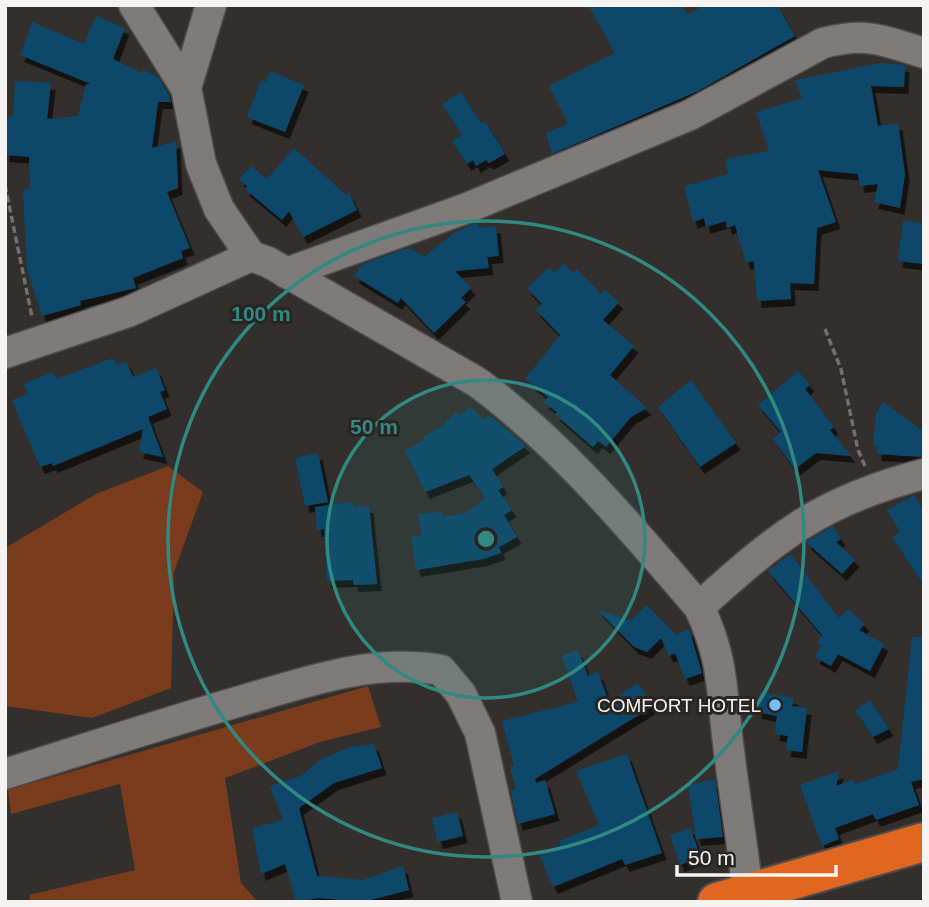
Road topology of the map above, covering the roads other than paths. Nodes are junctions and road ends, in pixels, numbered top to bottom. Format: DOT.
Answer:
graph roads {
  1 [pos="134,5"];
  2 [pos="211,5"];
  3 [pos="924,53"];
  4 [pos="186,88"];
  5 [pos="251,256"];
  6 [pos="286,273"];
  7 [pos="5,353"];
  8 [pos="924,474"];
  9 [pos="699,607"];
  10 [pos="5,774"];
  11 [pos="924,842"];
  12 [pos="732,897"];
  13 [pos="517,902"];
  1 -- 4 [label="street"];
  2 -- 4 [label="street"];
  3 -- 6 [label="street"];
  4 -- 5 [label="street"];
  5 -- 6 [label="street"];
  5 -- 7 [label="street"];
  6 -- 9 [label="street"];
  8 -- 9 [label="street"];
  9 -- 12 [label="street"];
  10 -- 13 [label="street"];
  11 -- 12 [label="highway"];
}
